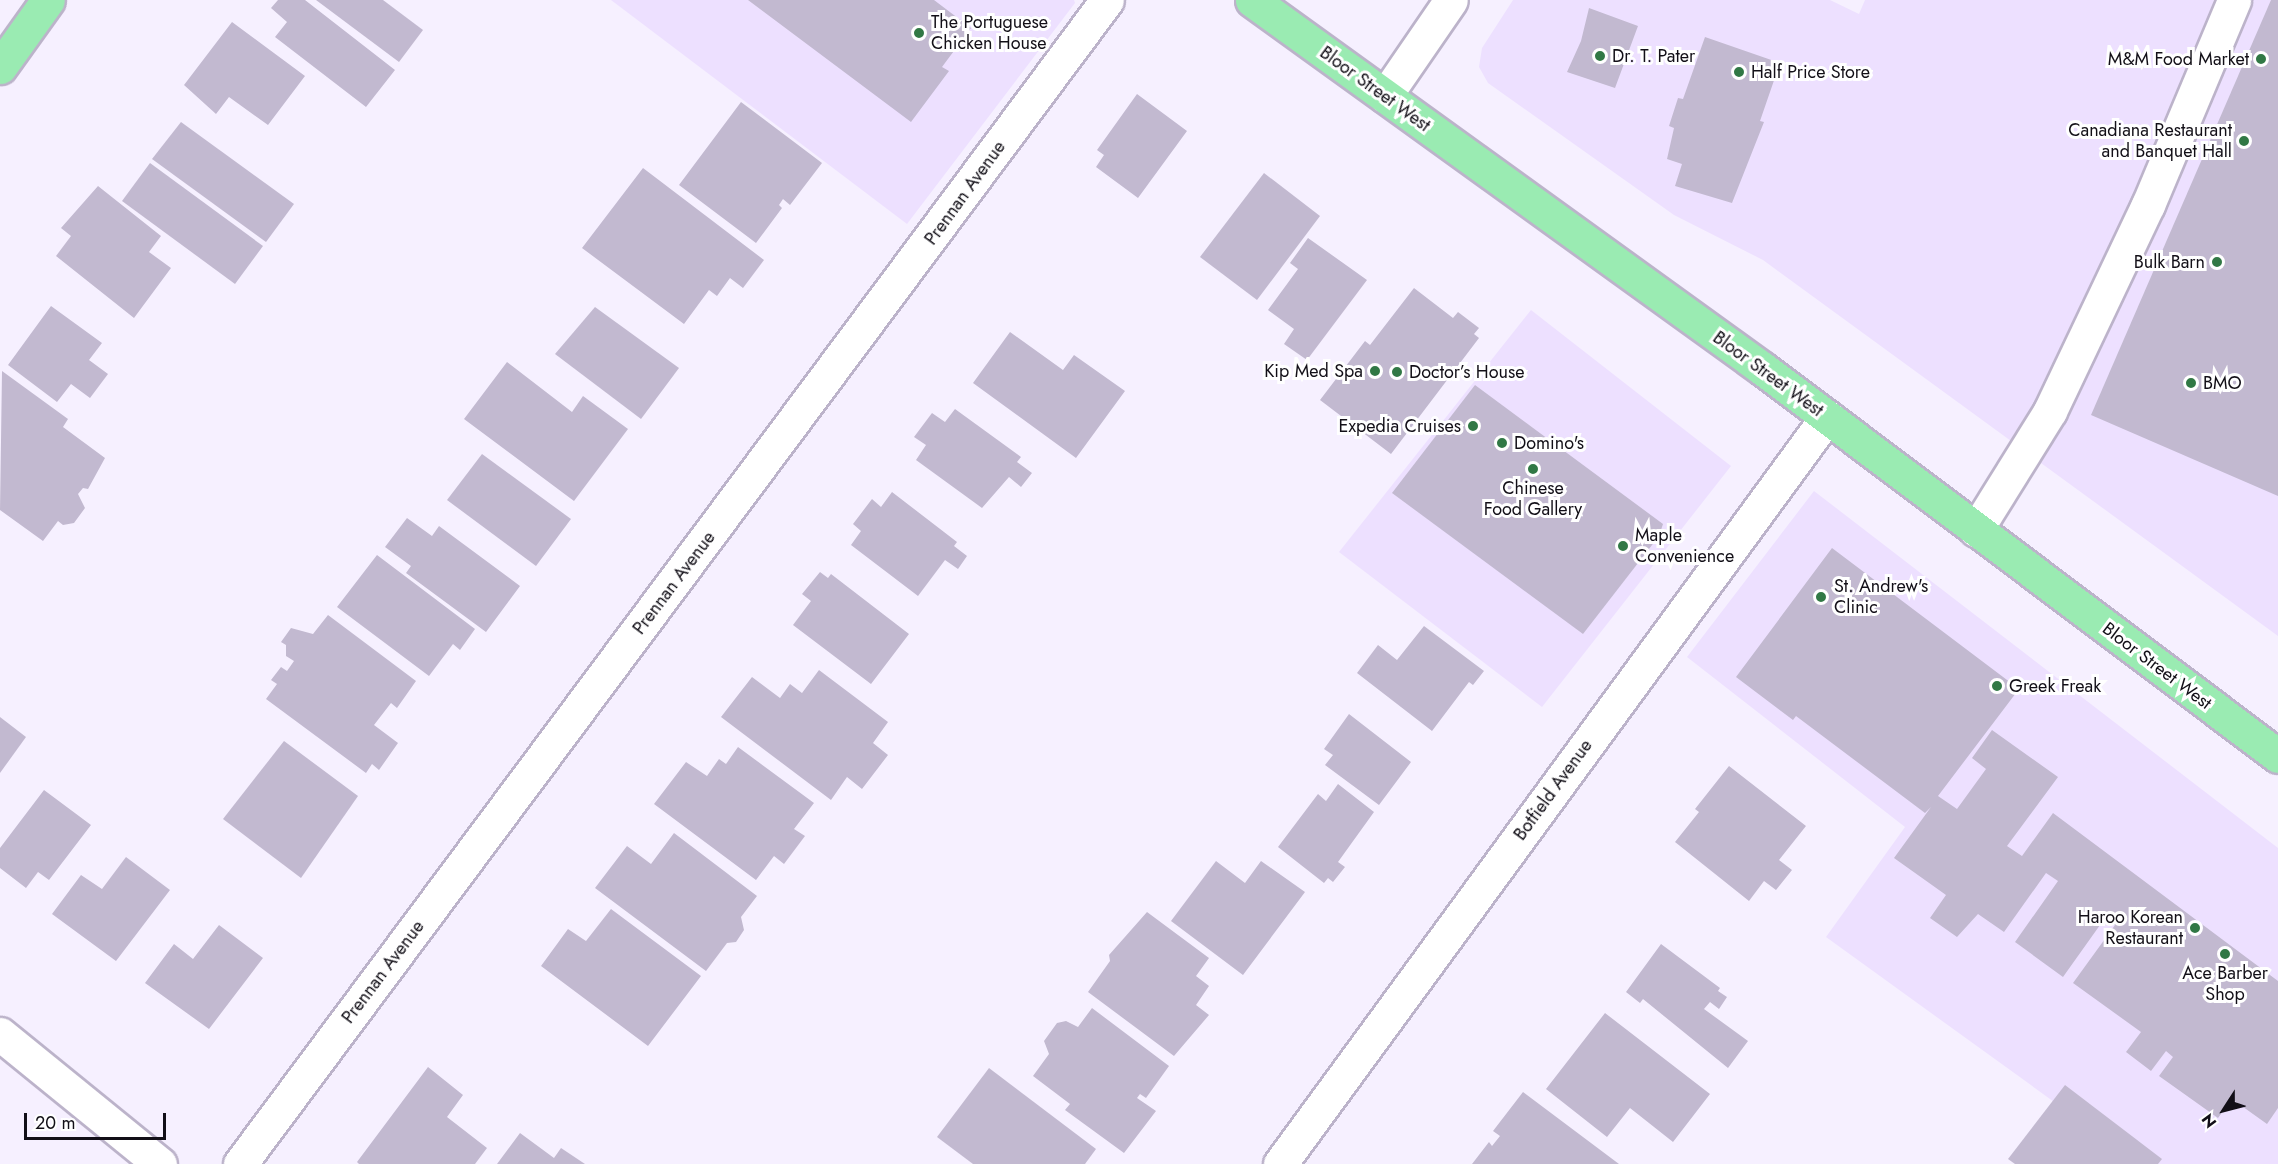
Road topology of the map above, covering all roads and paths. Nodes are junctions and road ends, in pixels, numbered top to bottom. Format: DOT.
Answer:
graph roads {
  1 [pos="38,0"];
  2 [pos="48,0"];
  3 [pos="1107,0"];
  4 [pos="1252,0"];
  5 [pos="1451,0"];
  6 [pos="2234,0"];
  7 [pos="23,36"];
  8 [pos="0,67"];
  9 [pos="1385,96"];
  10 [pos="1827,417"];
  11 [pos="1976,530"];
  12 [pos="2278,756"];
  13 [pos="0,1034"];
  14 [pos="160,1164"];
  15 [pos="240,1164"];
  16 [pos="1280,1164"];
  1 -- 7 [label="street"];
  2 -- 7 [label="main road"];
  3 -- 15 [label="street, Prennan Avenue"];
  4 -- 9 [label="main road, Bloor Street West"];
  5 -- 9 [label="street"];
  6 -- 11 [label="street"];
  7 -- 8 [label="main road"];
  9 -- 10 [label="main road, Bloor Street West"];
  10 -- 11 [label="main road, Bloor Street West"];
  10 -- 16 [label="street, Botfield Avenue"];
  11 -- 12 [label="main road, Bloor Street West"];
  13 -- 14 [label="street"];
}
